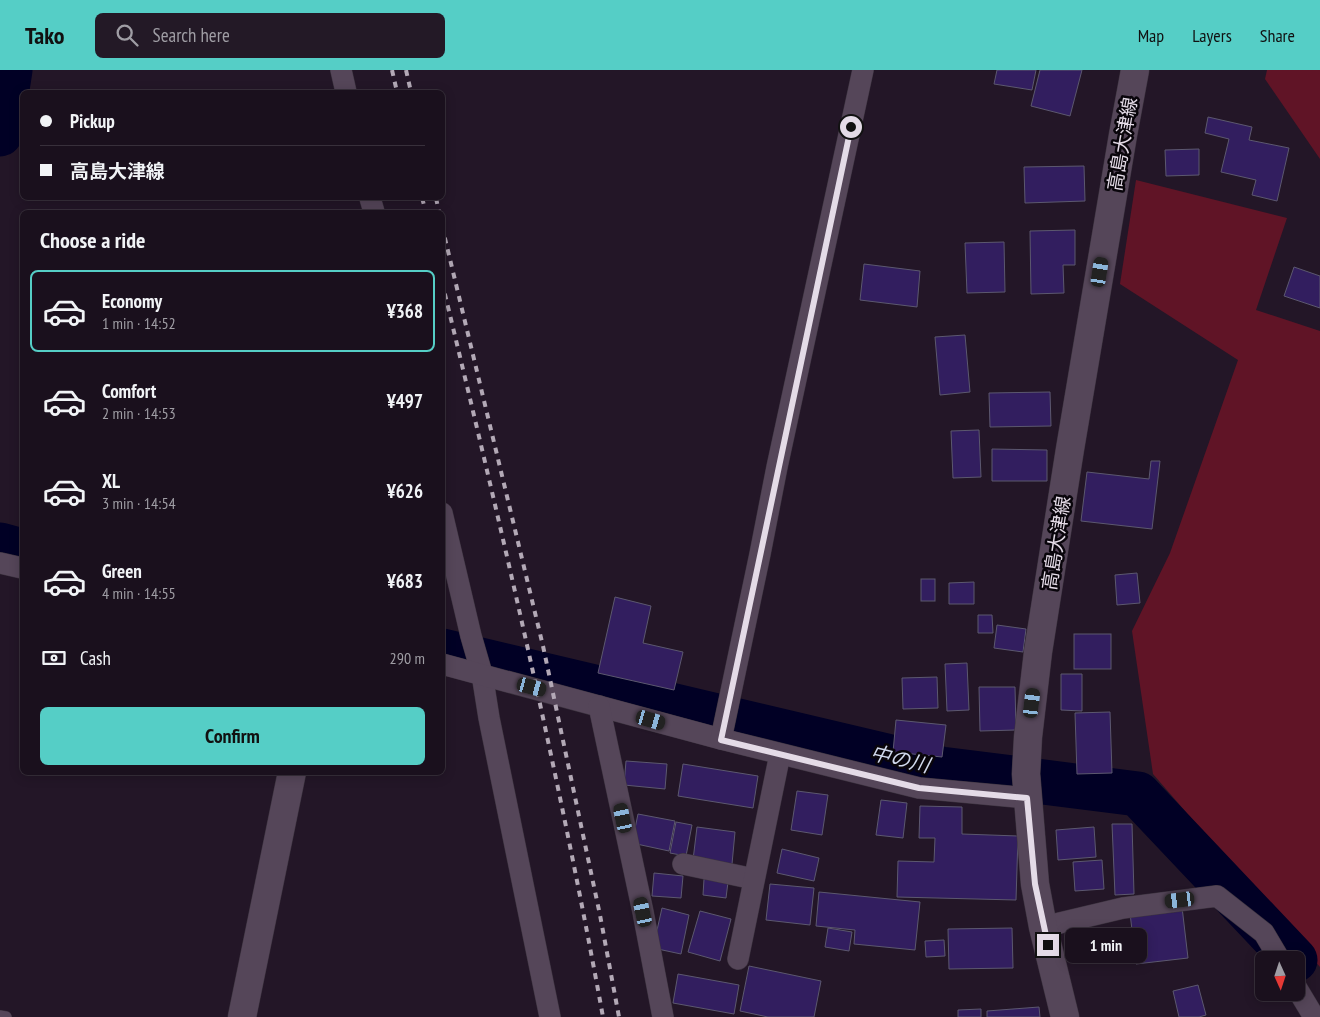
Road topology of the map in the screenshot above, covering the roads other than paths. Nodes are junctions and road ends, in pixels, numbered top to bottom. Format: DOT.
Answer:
graph roads {
  1 [pos="341,70"];
  2 [pos="863,70"];
  3 [pos="1135,70"];
  4 [pos="346,90"];
  5 [pos="445,526"];
  6 [pos="0,563"];
  7 [pos="20,568"];
  8 [pos="445,665"];
  9 [pos="482,674"];
  10 [pos="600,706"];
  11 [pos="721,740"];
  12 [pos="780,754"];
  13 [pos="291,775"];
  14 [pos="1026,788"];
  15 [pos="683,864"];
  16 [pos="754,879"];
  17 [pos="1043,927"];
  18 [pos="1275,951"];
  19 [pos="738,960"];
  20 [pos="1304,1001"];
  21 [pos="0,1016"];
  22 [pos="6,1017"];
  23 [pos="242,1017"];
  24 [pos="550,1017"];
  25 [pos="663,1017"];
  26 [pos="1065,1017"];
  27 [pos="1314,1017"];
  1 -- 4 [label="street"];
  2 -- 11 [label="street"];
  3 -- 14 [label="main road, 高島大津線"];
  5 -- 9 [label="street"];
  6 -- 7 [label="street"];
  8 -- 9 [label="street"];
  9 -- 10 [label="street"];
  9 -- 24 [label="street"];
  10 -- 11 [label="street"];
  10 -- 25 [label="street"];
  11 -- 12 [label="street"];
  12 -- 14 [label="street"];
  12 -- 16 [label="street"];
  13 -- 23 [label="main road"];
  14 -- 17 [label="main road, 高島大津線"];
  15 -- 16 [label="street"];
  16 -- 19 [label="street"];
  17 -- 18 [label="street"];
  17 -- 26 [label="main road, 高島大津線"];
  20 -- 27 [label="street"];
  21 -- 22 [label="lane"];
}
